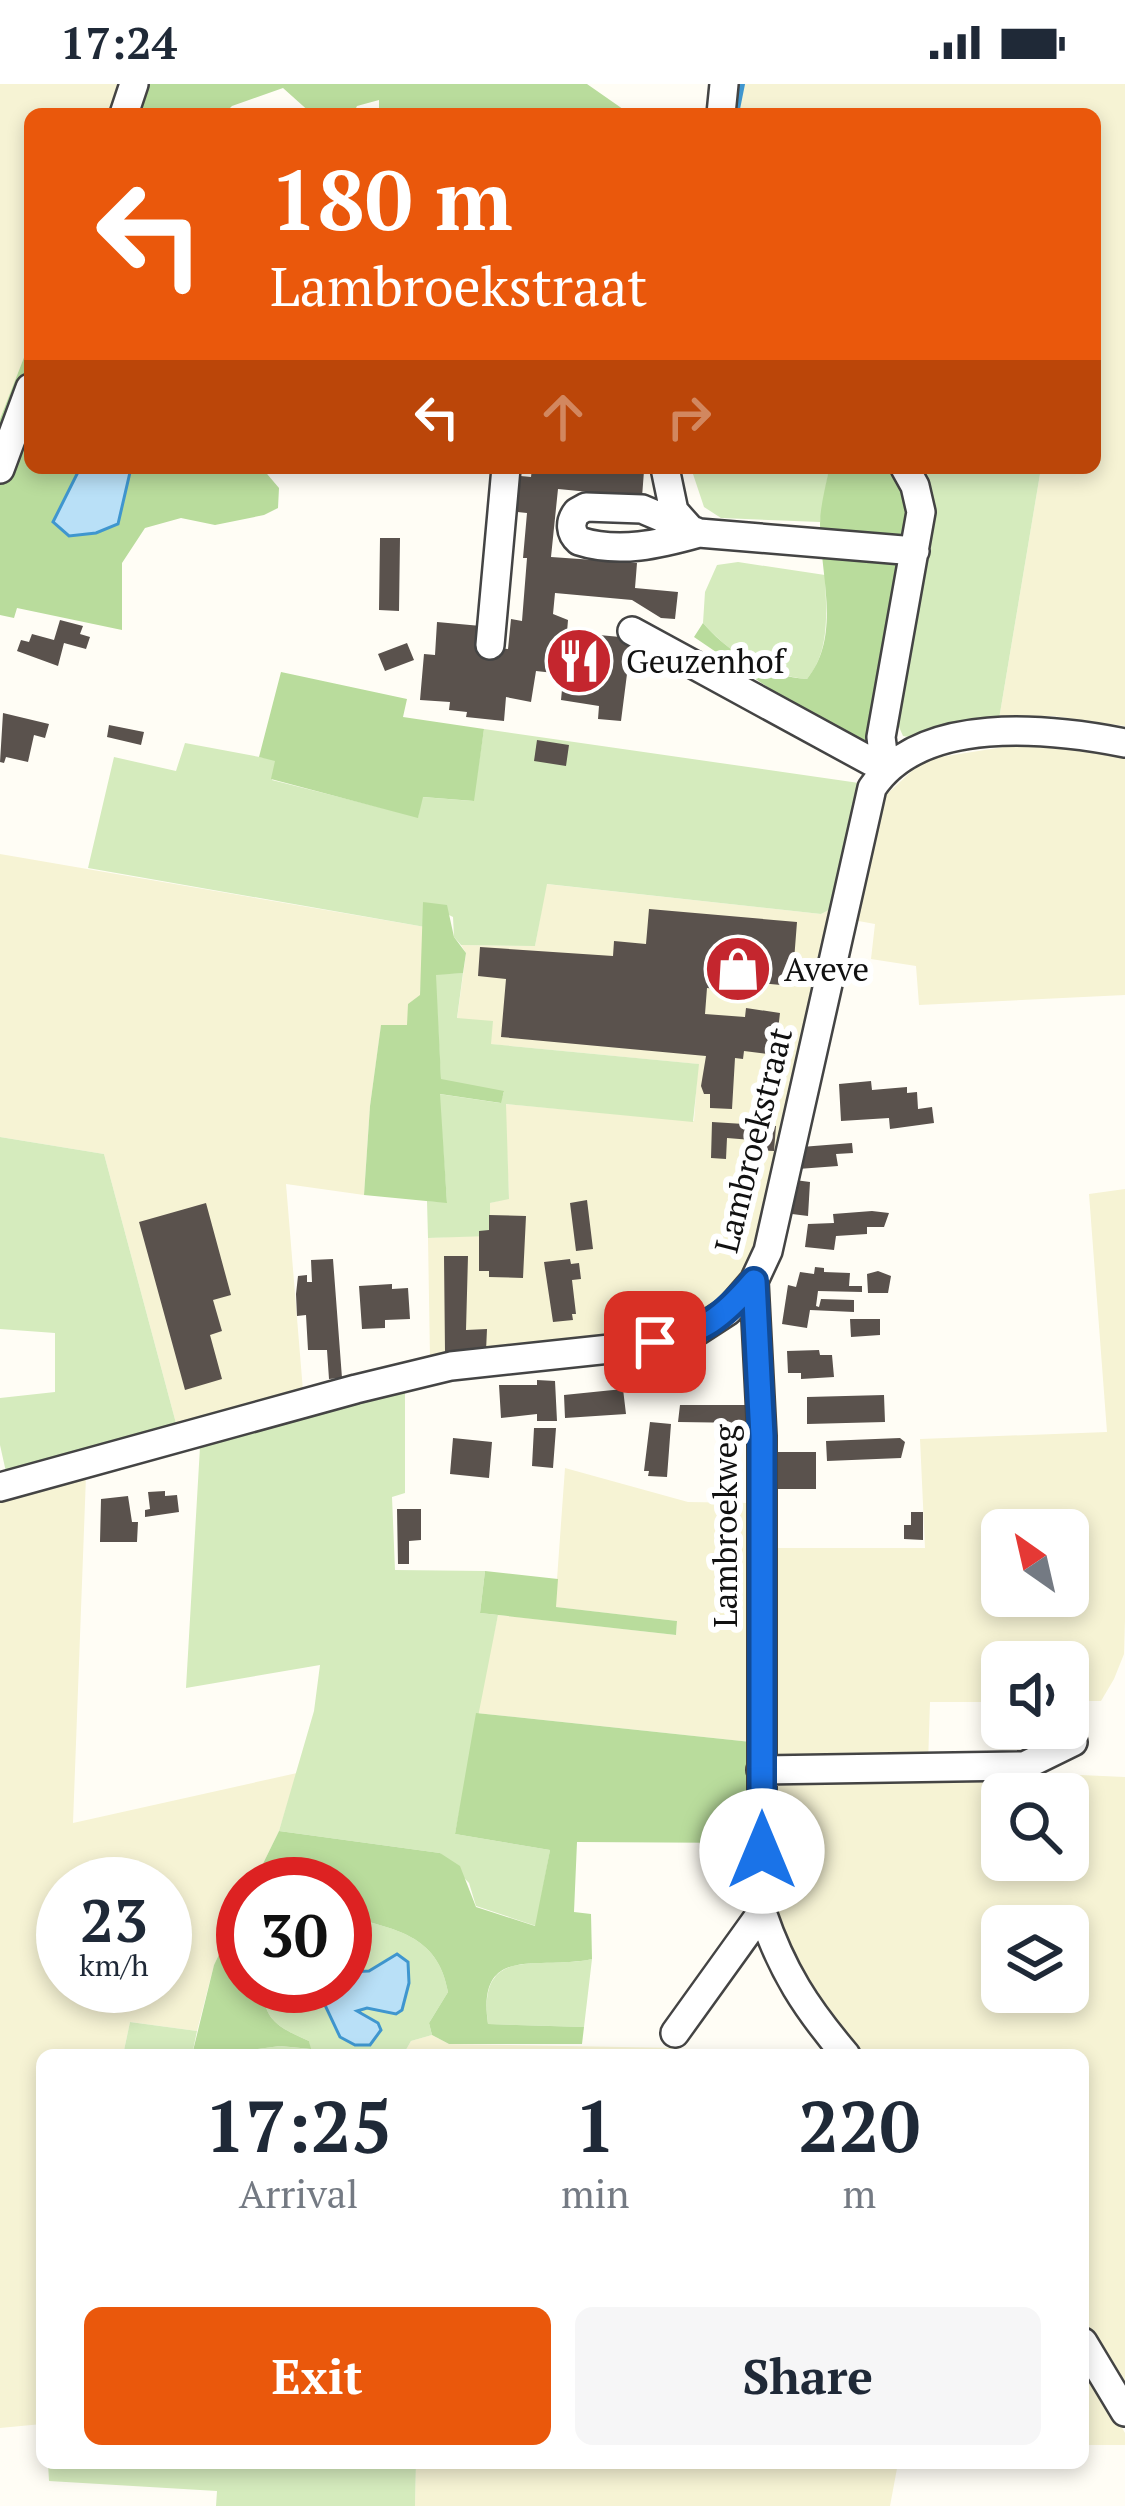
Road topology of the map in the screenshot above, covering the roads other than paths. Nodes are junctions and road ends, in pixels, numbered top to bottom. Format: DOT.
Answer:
graph roads {
  1 [pos="24,404"];
  2 [pos="0,470"];
  3 [pos="505,474"];
  4 [pos="666,474"];
  5 [pos="907,474"];
  6 [pos="915,551"];
  7 [pos="632,631"];
  8 [pos="490,645"];
  9 [pos="1125,742"];
  10 [pos="885,769"];
  11 [pos="754,1281"];
  12 [pos="0,1487"];
  13 [pos="1061,1749"];
  14 [pos="761,1770"];
  15 [pos="762,1912"];
  16 [pos="675,2033"];
  17 [pos="841,2049"];
  18 [pos="1089,2352"];
  19 [pos="1125,2411"];
  1 -- 2 [label="street"];
  3 -- 8 [label="street"];
  4 -- 6 [label="street"];
  5 -- 6 [label="street"];
  6 -- 10 [label="street"];
  7 -- 10 [label="street"];
  9 -- 10 [label="street"];
  10 -- 11 [label="street, Lambroekstraat"];
  11 -- 12 [label="street, Lambroekstraat"];
  11 -- 14 [label="street, Lambroekweg"];
  13 -- 14 [label="street"];
  14 -- 15 [label="street, Lambroekweg"];
  15 -- 16 [label="street"];
  15 -- 17 [label="street, Lambroekweg"];
  18 -- 19 [label="street"];
}
